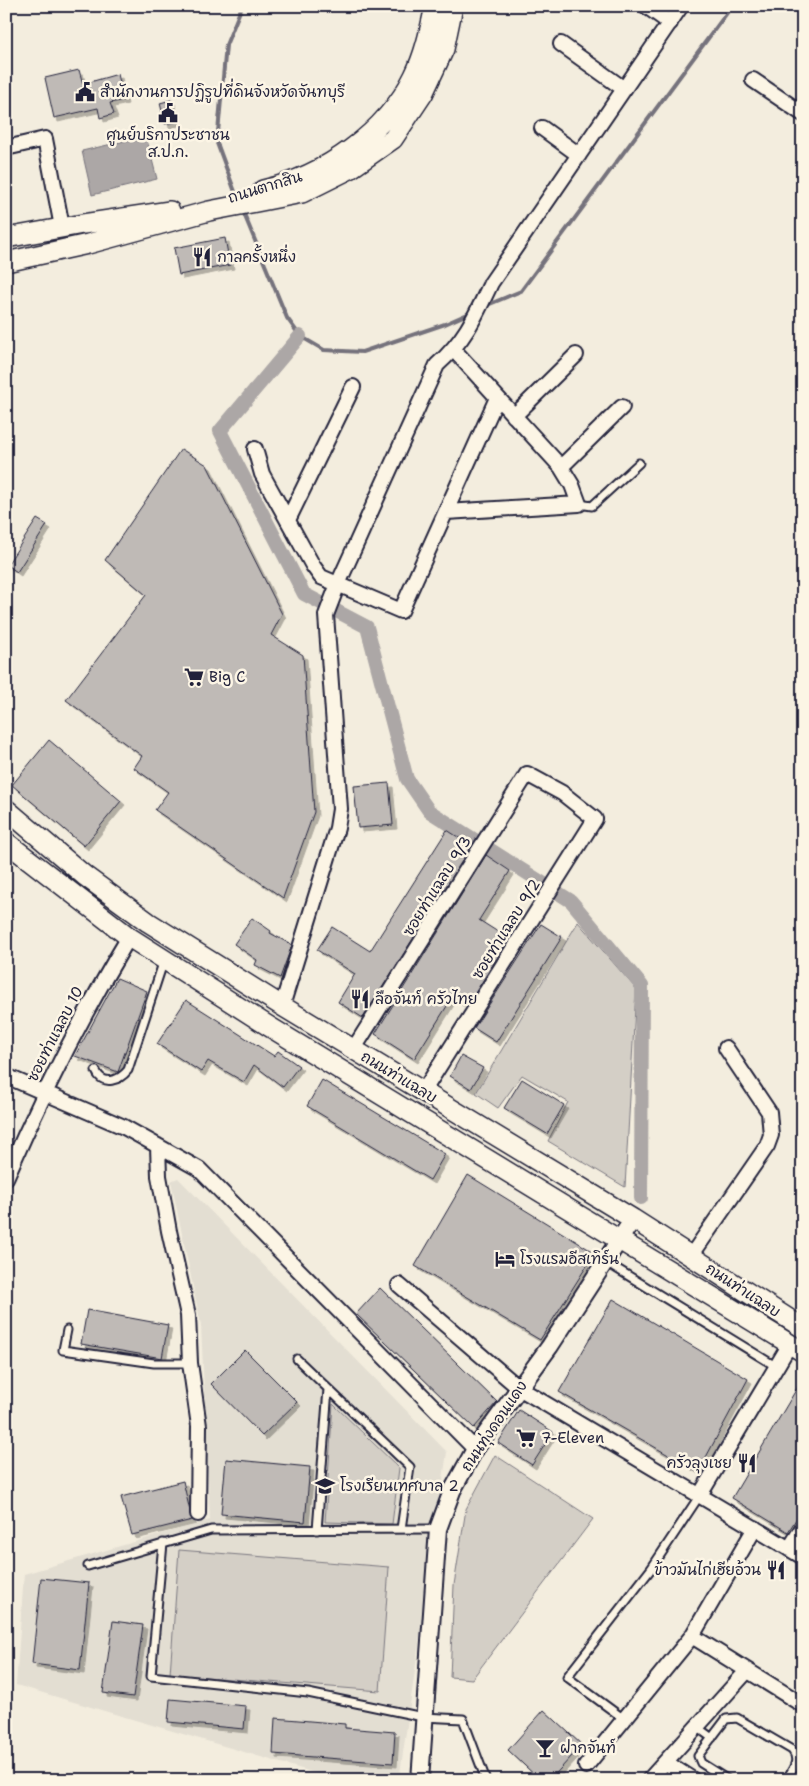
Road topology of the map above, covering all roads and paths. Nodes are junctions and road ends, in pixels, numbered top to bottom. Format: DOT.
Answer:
graph roads {
  1 [pos="435,6"];
  2 [pos="453,6"];
  3 [pos="646,6"];
  4 [pos="681,6"];
  5 [pos="670,22"];
  6 [pos="561,44"];
  7 [pos="754,80"];
  8 [pos="624,89"];
  9 [pos="803,114"];
  10 [pos="542,128"];
  11 [pos="6,148"];
  12 [pos="579,155"];
  13 [pos="208,207"];
  14 [pos="62,228"];
  15 [pos="6,238"];
  16 [pos="6,262"];
  17 [pos="454,350"];
  18 [pos="576,355"];
  19 [pos="353,387"];
  20 [pos="497,398"];
  21 [pos="622,407"];
  22 [pos="514,416"];
  23 [pos="255,449"];
  24 [pos="639,463"];
  25 [pos="561,467"];
  26 [pos="579,504"];
  27 [pos="446,512"];
  28 [pos="288,520"];
  29 [pos="338,584"];
  30 [pos="562,793"];
  31 [pos="6,809"];
  32 [pos="6,842"];
  33 [pos="129,937"];
  34 [pos="164,960"];
  35 [pos="282,1006"];
  36 [pos="270,1027"];
  37 [pos="726,1048"];
  38 [pos="353,1050"];
  39 [pos="96,1071"];
  40 [pos="6,1076"];
  41 [pos="44,1092"];
  42 [pos="423,1092"];
  43 [pos="158,1146"];
  44 [pos="6,1178"];
  45 [pos="633,1219"];
  46 [pos="620,1240"];
  47 [pos="691,1256"];
  48 [pos="605,1262"];
  49 [pos="399,1285"];
  50 [pos="803,1328"];
  51 [pos="67,1330"];
  52 [pos="796,1348"];
  53 [pos="297,1359"];
  54 [pos="190,1363"];
  55 [pos="777,1367"];
  56 [pos="519,1388"];
  57 [pos="328,1389"];
  58 [pos="475,1448"];
  59 [pos="700,1495"];
  60 [pos="198,1514"];
  61 [pos="803,1527"];
  62 [pos="755,1528"];
  63 [pos="401,1529"];
  64 [pos="438,1529"];
  65 [pos="317,1530"];
  66 [pos="163,1543"];
  67 [pos="789,1549"];
  68 [pos="803,1557"];
  69 [pos="88,1566"];
  70 [pos="692,1636"];
  71 [pos="747,1671"];
  72 [pos="803,1705"];
  73 [pos="424,1717"];
  74 [pos="624,1719"];
  75 [pos="697,1727"];
  76 [pos="712,1738"];
  77 [pos="665,1762"];
  78 [pos="586,1766"];
  79 [pos="420,1780"];
  80 [pos="486,1780"];
  81 [pos="649,1780"];
  82 [pos="693,1780"];
  83 [pos="728,1780"];
  84 [pos="786,1780"];
  1 -- 13 [label="main road, ถนนตากสิน"];
  2 -- 13 [label="main road"];
  3 -- 5 [label="street"];
  4 -- 5 [label="street"];
  5 -- 8 [label="street"];
  6 -- 8 [label="street"];
  7 -- 9 [label="street"];
  8 -- 12 [label="street"];
  10 -- 12 [label="street"];
  11 -- 14 [label="street"];
  12 -- 17 [label="street"];
  13 -- 14 [label="main road, ถนนตากสิน"];
  13 -- 16 [label="main road, ถนนตากสิน"];
  14 -- 15 [label="main road, ถนนตากสิน"];
  17 -- 20 [label="street"];
  17 -- 29 [label="street"];
  18 -- 22 [label="street"];
  19 -- 28 [label="street"];
  20 -- 22 [label="street"];
  20 -- 27 [label="street"];
  21 -- 25 [label="street"];
  22 -- 25 [label="street"];
  23 -- 28 [label="street"];
  24 -- 26 [label="lane"];
  25 -- 26 [label="street"];
  26 -- 27 [label="street"];
  27 -- 29 [label="street"];
  28 -- 29 [label="street"];
  29 -- 35 [label="street"];
  30 -- 38 [label="street, ซอยท่าแฉลบ 9/3"];
  30 -- 42 [label="street, ซอยท่าแฉลบ 9/2"];
  31 -- 35 [label="main road, ถนนท่าแฉลบ"];
  32 -- 33 [label="main road, ถนนท่าแฉลบ"];
  33 -- 34 [label="main road, ถนนท่าแฉลบ"];
  33 -- 41 [label="street, ซอยท่าแฉลบ 10"];
  34 -- 36 [label="main road, ถนนท่าแฉลบ"];
  34 -- 39 [label="lane"];
  35 -- 36 [label="main road"];
  35 -- 38 [label="main road, ถนนท่าแฉลบ"];
  36 -- 46 [label="main road, ถนนท่าแฉลบ"];
  37 -- 47 [label="street"];
  38 -- 42 [label="main road, ถนนท่าแฉลบ"];
  40 -- 41 [label="street"];
  41 -- 43 [label="street"];
  41 -- 44 [label="street, ซอยท่าแฉลบ 10"];
  42 -- 45 [label="main road, ถนนท่าแฉลบ"];
  43 -- 54 [label="street"];
  43 -- 58 [label="street"];
  45 -- 46 [label="street, ถนนทุ่งดอนแดง"];
  45 -- 47 [label="main road, ถนนท่าแฉลบ"];
  46 -- 48 [label="street, ถนนทุ่งดอนแดง"];
  46 -- 52 [label="main road, ถนนท่าแฉลบ"];
  47 -- 50 [label="main road, ถนนท่าแฉลบ"];
  48 -- 55 [label="lane"];
  48 -- 56 [label="street, ถนนทุ่งดอนแดง"];
  49 -- 56 [label="street"];
  51 -- 54 [label="lane"];
  52 -- 55 [label="street"];
  53 -- 57 [label="lane"];
  54 -- 60 [label="street"];
  55 -- 59 [label="street"];
  56 -- 58 [label="street, ถนนทุ่งดอนแดง"];
  56 -- 59 [label="street"];
  57 -- 63 [label="lane"];
  57 -- 65 [label="lane"];
  58 -- 64 [label="street, ถนนทุ่งดอนแดง"];
  59 -- 62 [label="street"];
  59 -- 74 [label="lane"];
  61 -- 67 [label="street"];
  62 -- 67 [label="street"];
  62 -- 70 [label="street"];
  63 -- 64 [label="lane"];
  63 -- 65 [label="lane"];
  64 -- 73 [label="street, ถนนทุ่งดอนแดง"];
  65 -- 66 [label="lane"];
  66 -- 69 [label="lane"];
  66 -- 73 [label="lane"];
  67 -- 68 [label="street"];
  70 -- 71 [label="street"];
  70 -- 74 [label="street"];
  71 -- 72 [label="street"];
  71 -- 75 [label="street"];
  73 -- 79 [label="street, ถนนทุ่งดอนแดง"];
  73 -- 80 [label="lane"];
  74 -- 78 [label="street"];
  75 -- 76 [label="lane"];
  75 -- 77 [label="street"];
  76 -- 83 [label="lane"];
  76 -- 84 [label="lane"];
  77 -- 81 [label="street"];
  77 -- 82 [label="street"];
}
